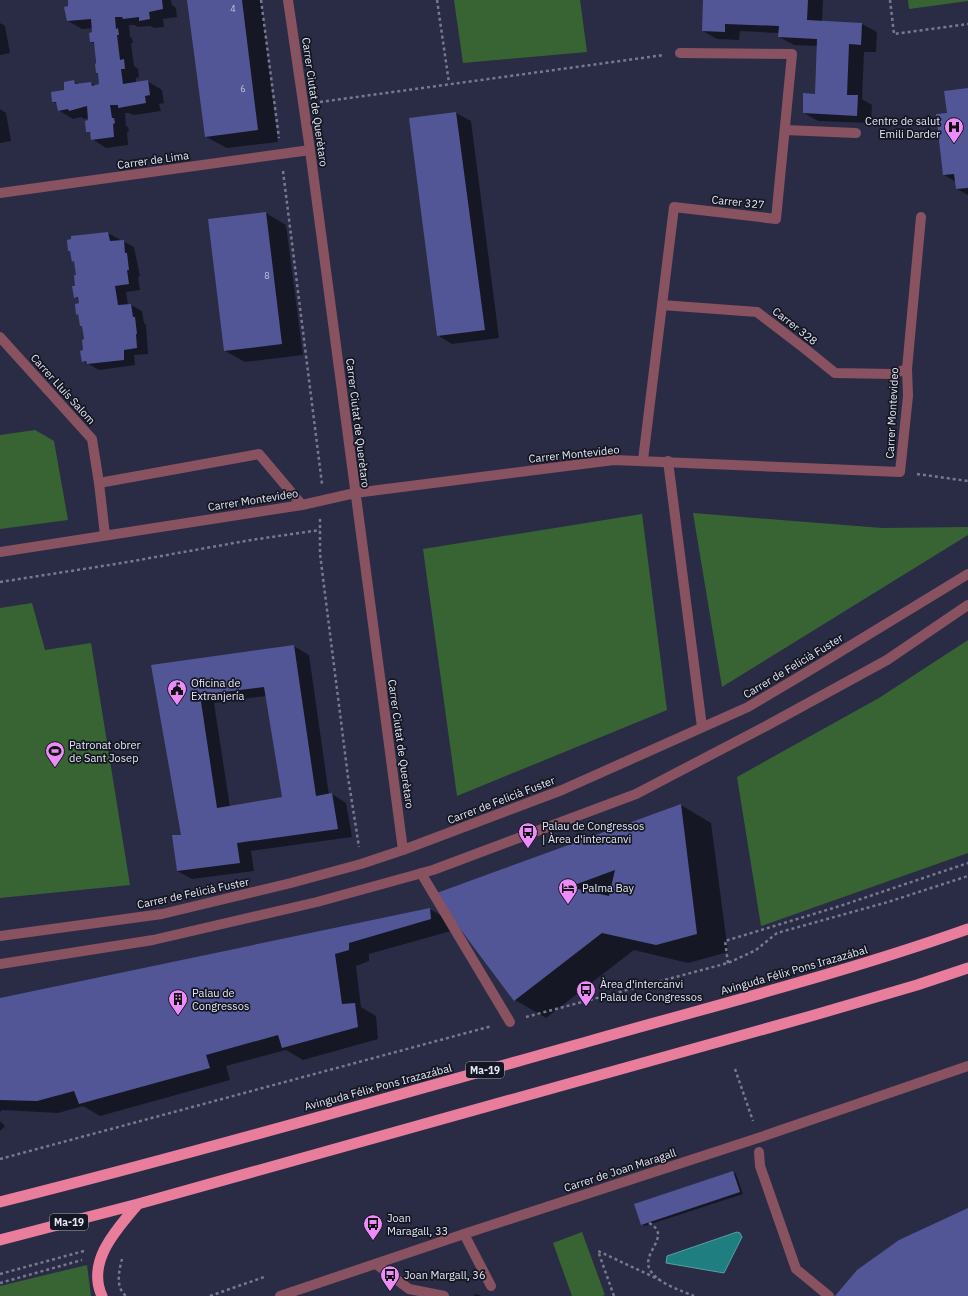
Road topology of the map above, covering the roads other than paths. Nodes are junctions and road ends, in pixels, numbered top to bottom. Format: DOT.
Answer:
graph roads {
  1 [pos="288,0"];
  2 [pos="680,52"];
  3 [pos="785,130"];
  4 [pos="856,132"];
  5 [pos="310,150"];
  6 [pos="0,193"];
  7 [pos="921,217"];
  8 [pos="662,306"];
  9 [pos="0,337"];
  10 [pos="907,369"];
  11 [pos="643,460"];
  12 [pos="668,461"];
  13 [pos="99,483"];
  14 [pos="355,493"];
  15 [pos="302,505"];
  16 [pos="105,535"];
  17 [pos="0,552"];
  18 [pos="968,574"];
  19 [pos="968,605"];
  20 [pos="702,728"];
  21 [pos="403,850"];
  22 [pos="421,873"];
  23 [pos="968,930"];
  24 [pos="0,936"];
  25 [pos="0,964"];
  26 [pos="968,968"];
  27 [pos="510,1022"];
  28 [pos="968,1066"];
  29 [pos="759,1152"];
  30 [pos="0,1202"];
  31 [pos="138,1204"];
  32 [pos="464,1234"];
  33 [pos="0,1240"];
  34 [pos="376,1264"];
  35 [pos="490,1286"];
  36 [pos="102,1296"];
  37 [pos="280,1296"];
  38 [pos="444,1296"];
  39 [pos="829,1296"];
  1 -- 5 [label="street, Carrer Ciutat de Querètaro"];
  2 -- 3 [label="street, Carrer 327"];
  3 -- 4 [label="street"];
  3 -- 8 [label="street, Carrer 327"];
  5 -- 6 [label="street, Carrer de Lima"];
  5 -- 14 [label="street, Carrer Ciutat de Querètaro"];
  7 -- 10 [label="street, Carrer Montevideo"];
  8 -- 10 [label="street, Carrer 328"];
  8 -- 11 [label="street, Carrer 327"];
  9 -- 13 [label="street, Carrer Lluís Salom"];
  10 -- 12 [label="street, Carrer Montevideo"];
  11 -- 12 [label="street, Carrer Montevideo"];
  11 -- 14 [label="street, Carrer Montevideo"];
  12 -- 20 [label="street"];
  13 -- 15 [label="street"];
  13 -- 16 [label="street, Carrer Lluís Salom"];
  14 -- 15 [label="street, Carrer Montevideo"];
  14 -- 21 [label="street, Carrer Ciutat de Querètaro"];
  15 -- 16 [label="street, Carrer Montevideo"];
  16 -- 17 [label="street, Carrer Montevideo"];
  18 -- 20 [label="street, Carrer de Felicià Fuster"];
  19 -- 22 [label="street"];
  20 -- 21 [label="street, Carrer de Felicià Fuster"];
  21 -- 24 [label="street, Carrer de Felicià Fuster"];
  22 -- 25 [label="street"];
  22 -- 27 [label="street"];
  23 -- 30 [label="highway, Avinguda Félix Pons Irazazábal / Ma-19"];
  26 -- 31 [label="highway, Ma-19"];
  28 -- 32 [label="street, Carrer de Joan Maragall"];
  29 -- 39 [label="street"];
  31 -- 33 [label="highway, Ma-19"];
  31 -- 36 [label="highway"];
  32 -- 34 [label="street, Carrer de Joan Maragall"];
  32 -- 35 [label="street"];
  34 -- 37 [label="street, Carrer de Joan Maragall"];
  34 -- 38 [label="street"];
}
